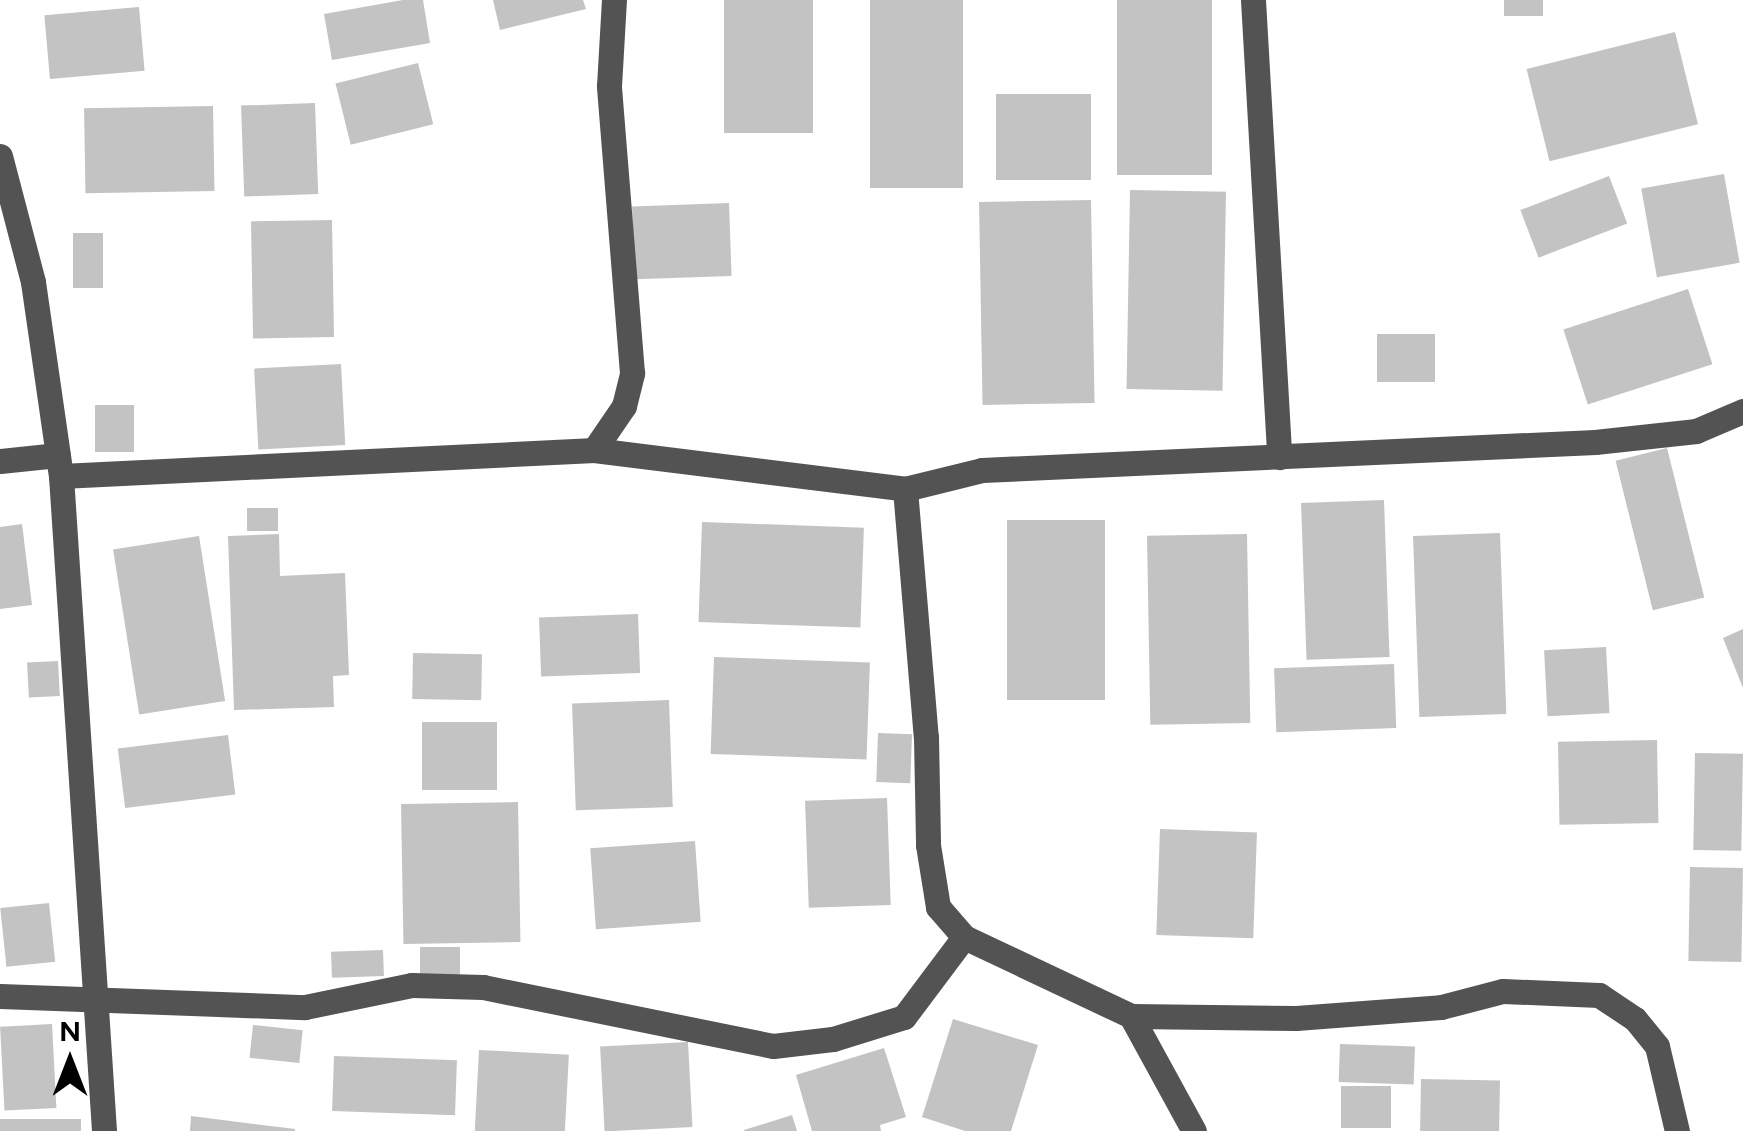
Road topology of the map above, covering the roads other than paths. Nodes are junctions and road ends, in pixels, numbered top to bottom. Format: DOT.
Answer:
graph roads {
  1 [pos="614,0"];
  2 [pos="1253,0"];
  3 [pos="0,156"];
  4 [pos="1743,411"];
  5 [pos="594,450"];
  6 [pos="1279,456"];
  7 [pos="0,461"];
  8 [pos="59,466"];
  9 [pos="905,490"];
  10 [pos="964,937"];
  11 [pos="0,996"];
  12 [pos="97,996"];
  13 [pos="1131,1016"];
  14 [pos="104,1131"];
  15 [pos="1194,1131"];
  16 [pos="1677,1131"];
  1 -- 5 [label="street"];
  2 -- 6 [label="street"];
  3 -- 8 [label="street"];
  4 -- 6 [label="street"];
  5 -- 8 [label="street"];
  5 -- 9 [label="street"];
  6 -- 9 [label="street"];
  7 -- 8 [label="street"];
  8 -- 12 [label="street"];
  9 -- 10 [label="street"];
  10 -- 12 [label="street"];
  10 -- 13 [label="street"];
  11 -- 12 [label="street"];
  12 -- 14 [label="street"];
  13 -- 15 [label="street"];
  13 -- 16 [label="street"];
}
